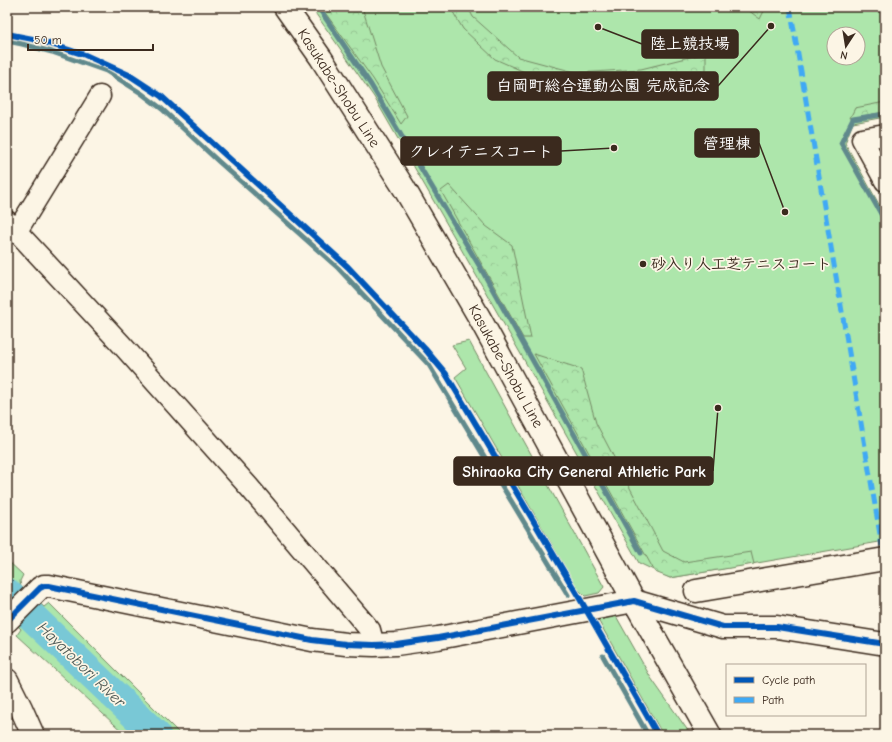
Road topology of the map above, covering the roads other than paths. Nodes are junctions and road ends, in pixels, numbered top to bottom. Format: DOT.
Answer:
graph roads {
  1 [pos="285,7"];
  2 [pos="100,96"];
  3 [pos="885,135"];
  4 [pos="885,181"];
  5 [pos="12,226"];
  6 [pos="885,559"];
  7 [pos="696,591"];
  8 [pos="634,601"];
  9 [pos="7,621"];
  10 [pos="885,644"];
  11 [pos="374,645"];
  12 [pos="7,680"];
  13 [pos="33,735"];
  14 [pos="710,735"];
  1 -- 8 [label="street, Kasukabe-Shobu Line"];
  2 -- 5 [label="street"];
  3 -- 4 [label="street"];
  5 -- 11 [label="street"];
  6 -- 7 [label="street"];
  8 -- 10 [label="street"];
  8 -- 11 [label="street"];
  8 -- 14 [label="street, Kasukabe-Shobu Line"];
  9 -- 11 [label="street"];
  12 -- 13 [label="street"];
}
